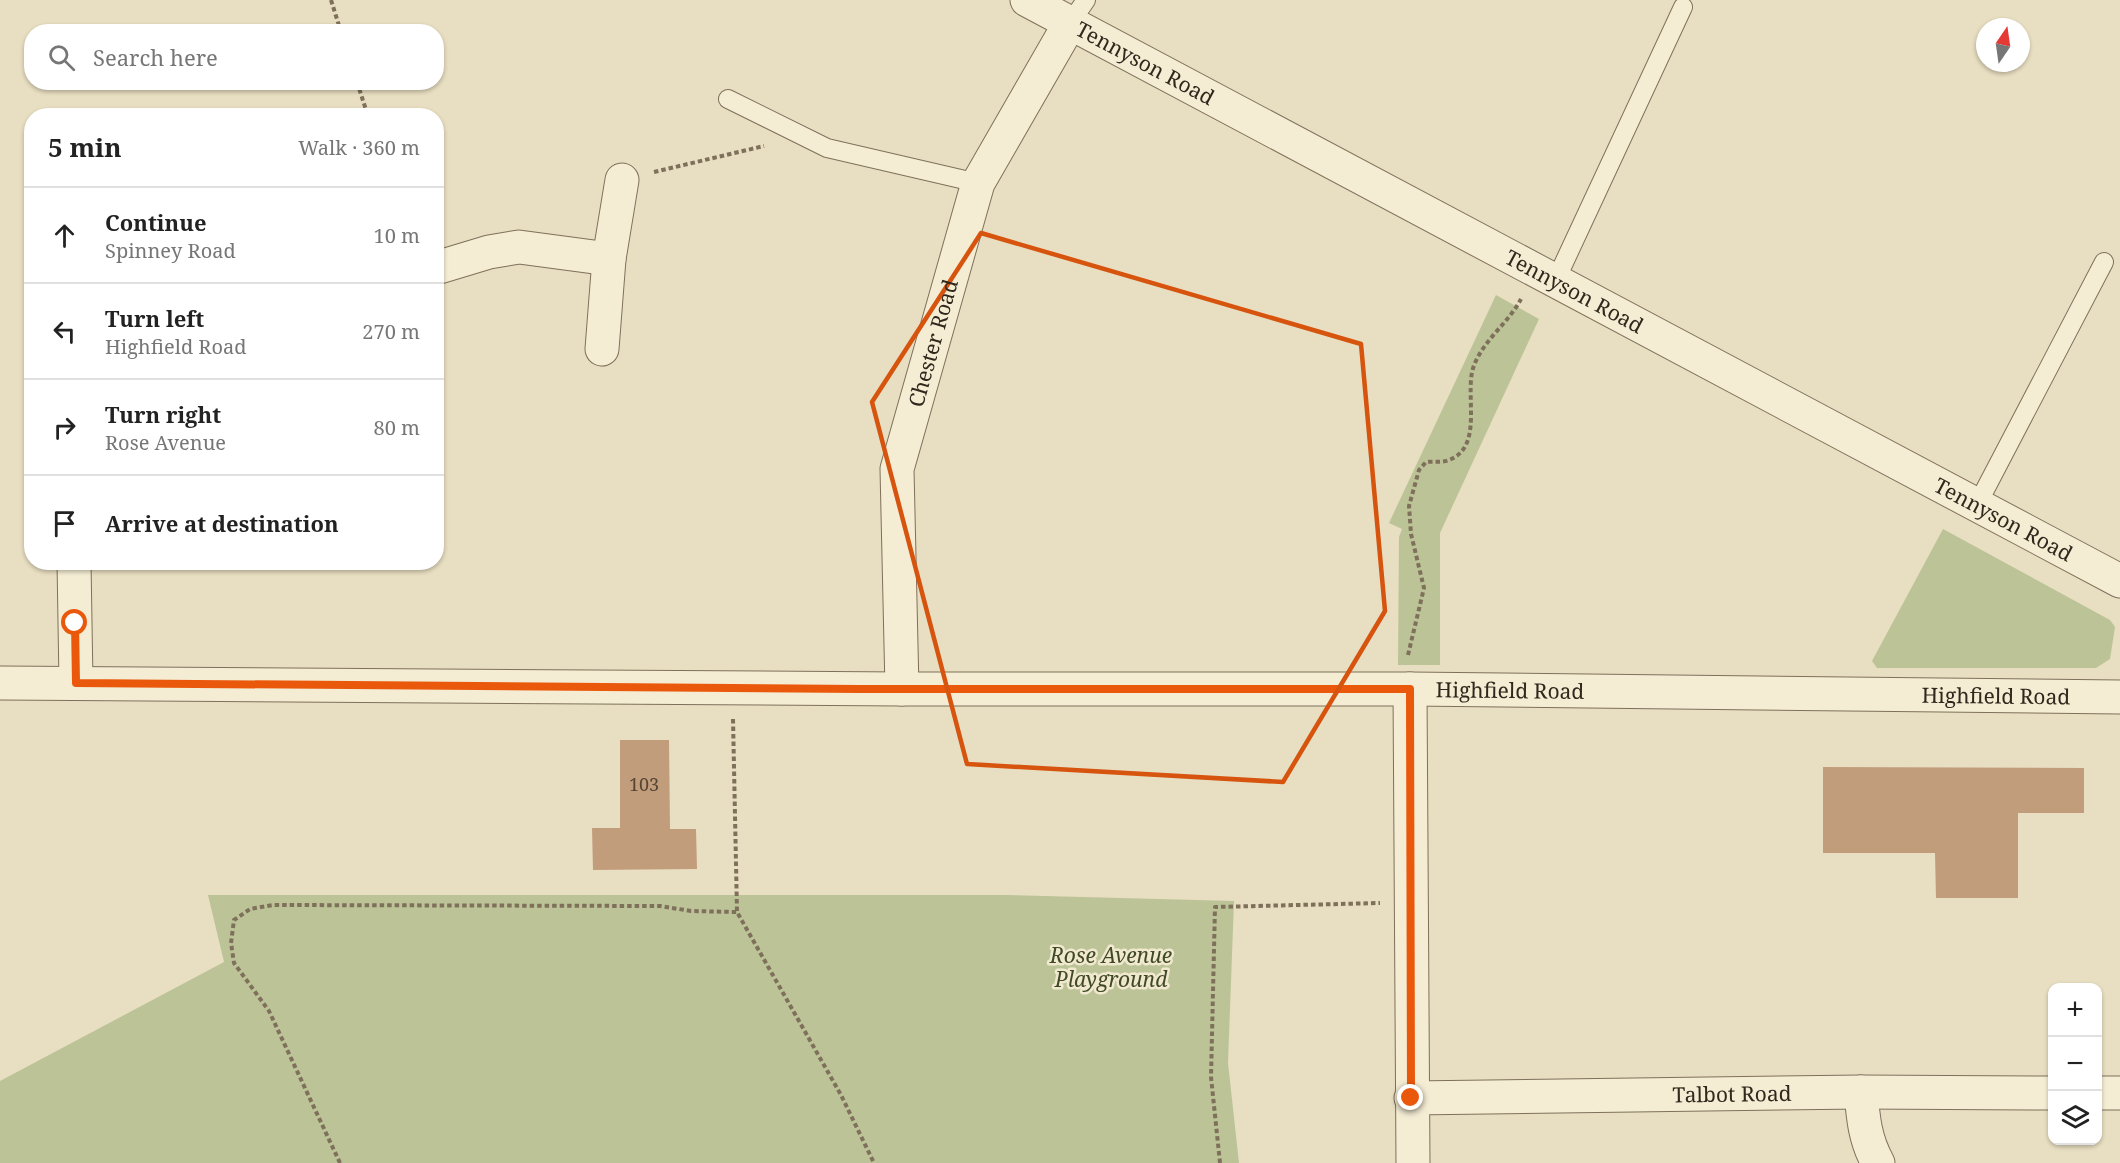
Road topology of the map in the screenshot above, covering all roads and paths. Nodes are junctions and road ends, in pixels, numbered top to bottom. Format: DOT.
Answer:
graph roads {
  1 [pos="331,0"];
  2 [pos="1027,0"];
  3 [pos="1683,7"];
  4 [pos="1078,11"];
  5 [pos="338,24"];
  6 [pos="360,90"];
  7 [pos="728,99"];
  8 [pos="365,108"];
  9 [pos="804,136"];
  10 [pos="622,180"];
  11 [pos="978,183"];
  12 [pos="609,259"];
  13 [pos="2104,262"];
  14 [pos="444,266"];
  15 [pos="1545,277"];
  16 [pos="602,349"];
  17 [pos="1977,505"];
  18 [pos="74,570"];
  19 [pos="2120,581"];
  20 [pos="0,683"];
  21 [pos="76,683"];
  22 [pos="732,688"];
  23 [pos="902,689"];
  24 [pos="1410,689"];
  25 [pos="2120,696"];
  26 [pos="1411,902"];
  27 [pos="737,912"];
  28 [pos="1862,1092"];
  29 [pos="2048,1093"];
  30 [pos="2102,1093"];
  31 [pos="2120,1093"];
  32 [pos="1411,1098"];
  33 [pos="340,1163"];
  34 [pos="874,1163"];
  35 [pos="1220,1163"];
  36 [pos="1413,1163"];
  37 [pos="1878,1163"];
  1 -- 5 [label="path"];
  2 -- 4 [label="street, Tennyson Road"];
  3 -- 15 [label="lane"];
  4 -- 11 [label="street, Chester Road"];
  4 -- 15 [label="street, Tennyson Road"];
  6 -- 8 [label="path"];
  7 -- 9 [label="lane"];
  9 -- 10 [label="path"];
  9 -- 11 [label="lane"];
  10 -- 12 [label="street"];
  11 -- 23 [label="street, Chester Road"];
  12 -- 14 [label="street"];
  12 -- 16 [label="street"];
  13 -- 17 [label="lane"];
  15 -- 17 [label="street, Tennyson Road"];
  15 -- 24 [label="path"];
  17 -- 19 [label="street, Tennyson Road"];
  18 -- 21 [label="street"];
  20 -- 21 [label="street, Highfield Road"];
  21 -- 22 [label="street, Highfield Road"];
  22 -- 23 [label="street, Highfield Road"];
  22 -- 27 [label="path"];
  23 -- 24 [label="street, Highfield Road"];
  24 -- 25 [label="street, Highfield Road"];
  24 -- 26 [label="street"];
  26 -- 32 [label="street"];
  26 -- 35 [label="path"];
  27 -- 33 [label="path"];
  27 -- 34 [label="path"];
  28 -- 29 [label="street, Talbot Road"];
  28 -- 32 [label="street, Talbot Road"];
  28 -- 37 [label="street"];
  30 -- 31 [label="street"];
  32 -- 36 [label="street"];
}
